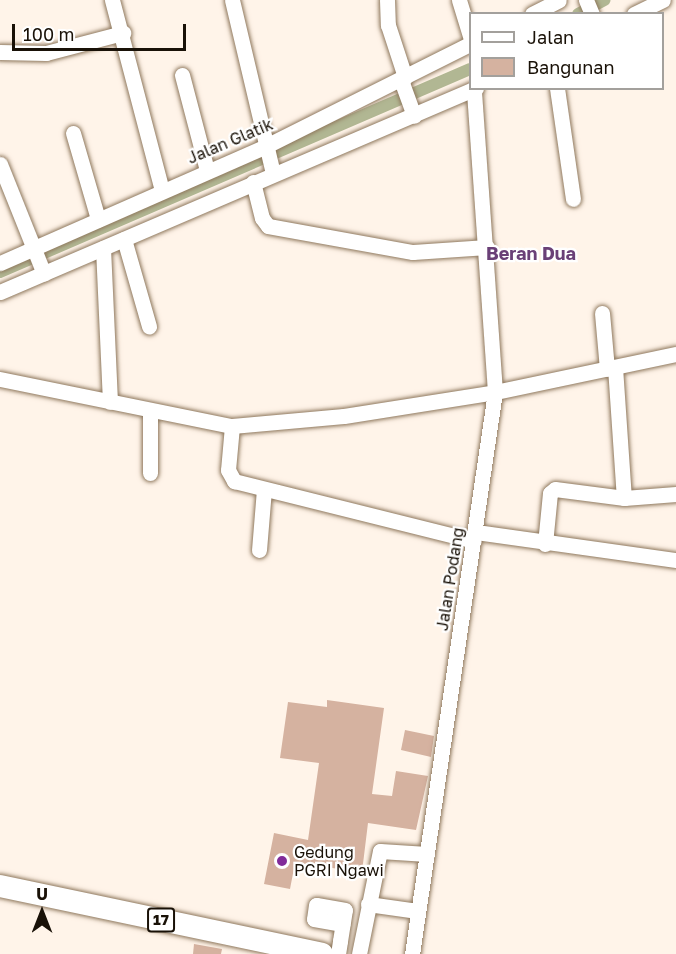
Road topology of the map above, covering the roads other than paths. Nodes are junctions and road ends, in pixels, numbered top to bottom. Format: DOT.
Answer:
graph roads {
  1 [pos="112,0"];
  2 [pos="232,0"];
  3 [pos="387,0"];
  4 [pos="459,0"];
  5 [pos="559,0"];
  6 [pos="663,0"];
  7 [pos="536,12"];
  8 [pos="638,12"];
  9 [pos="469,32"];
  10 [pos="123,33"];
  11 [pos="469,46"];
  12 [pos="0,52"];
  13 [pos="182,75"];
  14 [pos="469,89"];
  15 [pos="475,90"];
  16 [pos="557,90"];
  17 [pos="407,93"];
  18 [pos="74,133"];
  19 [pos="268,159"];
  20 [pos="0,164"];
  21 [pos="207,170"];
  22 [pos="253,182"];
  23 [pos="162,190"];
  24 [pos="573,199"];
  25 [pos="98,219"];
  26 [pos="124,239"];
  27 [pos="487,247"];
  28 [pos="103,249"];
  29 [pos="37,260"];
  30 [pos="0,263"];
  31 [pos="0,292"];
  32 [pos="602,313"];
  33 [pos="149,326"];
  34 [pos="676,354"];
  35 [pos="611,368"];
  36 [pos="0,379"];
  37 [pos="495,392"];
  38 [pos="110,402"];
  39 [pos="150,412"];
  40 [pos="232,426"];
  41 [pos="150,473"];
  42 [pos="264,489"];
  43 [pos="676,494"];
  44 [pos="624,498"];
  45 [pos="475,536"];
  46 [pos="545,543"];
  47 [pos="259,550"];
  48 [pos="676,560"];
  49 [pos="427,854"];
  50 [pos="0,886"];
  51 [pos="368,904"];
  52 [pos="418,911"];
  53 [pos="343,924"];
  54 [pos="322,954"];
  55 [pos="338,954"];
  56 [pos="359,954"];
  57 [pos="411,954"];
  1 -- 10 [label="street"];
  2 -- 19 [label="street"];
  3 -- 17 [label="street"];
  4 -- 9 [label="street"];
  5 -- 7 [label="street"];
  6 -- 8 [label="street"];
  10 -- 12 [label="street"];
  10 -- 23 [label="street"];
  11 -- 17 [label="street, Jalan Glatik"];
  13 -- 21 [label="street"];
  14 -- 17 [label="street"];
  15 -- 27 [label="street, Jalan Podang"];
  16 -- 24 [label="street"];
  17 -- 19 [label="street"];
  17 -- 19 [label="street, Jalan Glatik"];
  18 -- 25 [label="street"];
  19 -- 21 [label="street, Jalan Glatik"];
  19 -- 22 [label="street"];
  20 -- 29 [label="street"];
  21 -- 23 [label="street, Jalan Glatik"];
  22 -- 26 [label="street"];
  22 -- 27 [label="street"];
  23 -- 25 [label="street, Jalan Glatik"];
  25 -- 29 [label="street, Jalan Glatik"];
  26 -- 28 [label="street"];
  26 -- 33 [label="street"];
  27 -- 37 [label="street, Jalan Podang"];
  28 -- 29 [label="street"];
  28 -- 38 [label="street"];
  29 -- 30 [label="street, Jalan Glatik"];
  29 -- 31 [label="street"];
  32 -- 35 [label="street"];
  34 -- 35 [label="street"];
  35 -- 37 [label="street"];
  35 -- 44 [label="street"];
  36 -- 38 [label="street"];
  37 -- 40 [label="street"];
  37 -- 45 [label="street, Jalan Podang"];
  38 -- 39 [label="street"];
  39 -- 40 [label="street"];
  39 -- 41 [label="street"];
  40 -- 42 [label="street"];
  42 -- 45 [label="street"];
  42 -- 47 [label="street"];
  43 -- 44 [label="street"];
  44 -- 46 [label="street"];
  45 -- 46 [label="street"];
  45 -- 49 [label="street, Jalan Podang"];
  46 -- 48 [label="street"];
  49 -- 51 [label="street"];
  49 -- 52 [label="street, Jalan Podang"];
  50 -- 54 [label="highway, 17"];
  51 -- 52 [label="street"];
  51 -- 56 [label="street"];
  52 -- 57 [label="street, Jalan Podang"];
  53 -- 55 [label="street"];
}
